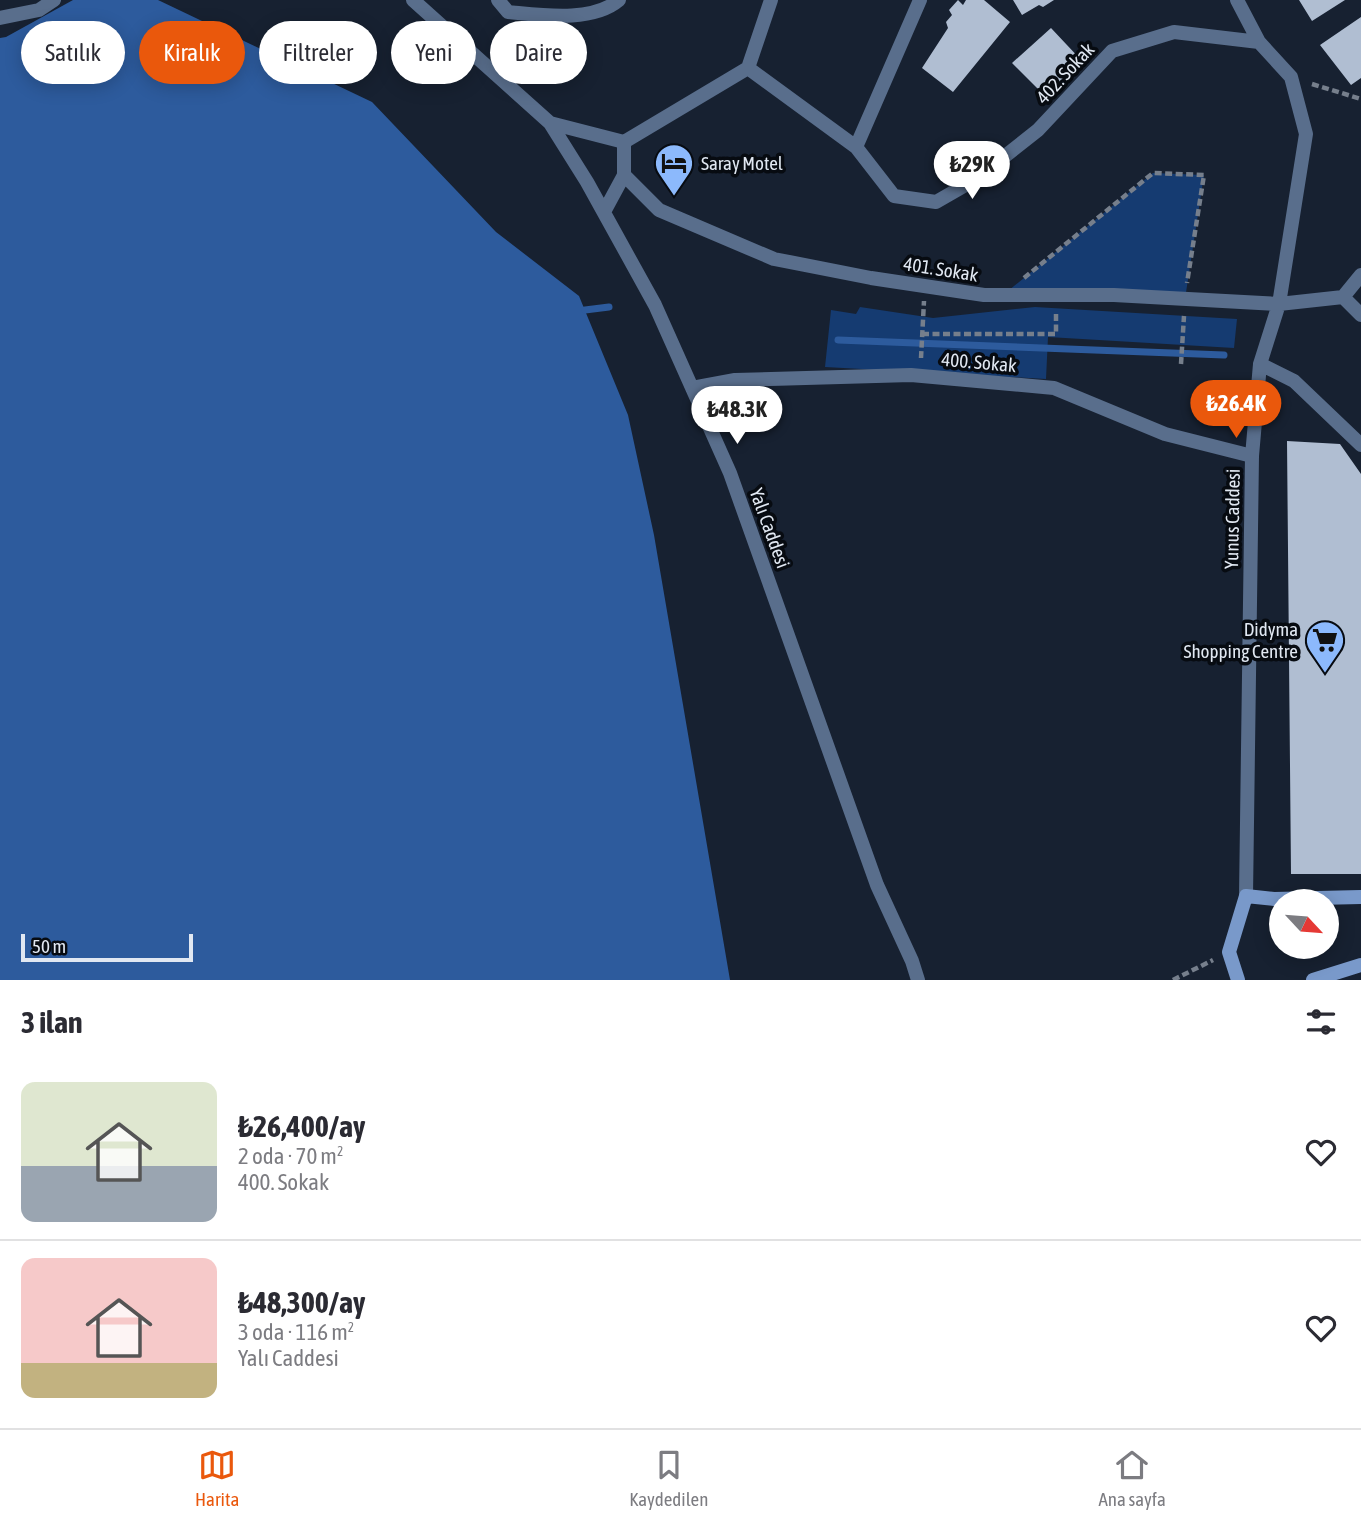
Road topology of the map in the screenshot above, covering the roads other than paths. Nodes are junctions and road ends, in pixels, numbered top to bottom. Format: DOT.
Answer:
graph roads {
  1 [pos="54,0"];
  2 [pos="413,0"];
  3 [pos="498,0"];
  4 [pos="619,0"];
  5 [pos="771,0"];
  6 [pos="920,0"];
  7 [pos="1237,0"];
  8 [pos="430,5"];
  9 [pos="0,18"];
  10 [pos="1259,42"];
  11 [pos="748,68"];
  12 [pos="550,123"];
  13 [pos="624,142"];
  14 [pos="856,147"];
  15 [pos="624,175"];
  16 [pos="604,212"];
  17 [pos="1361,275"];
  18 [pos="1343,297"];
  19 [pos="1279,304"];
  20 [pos="1361,316"];
  21 [pos="1260,364"];
  22 [pos="692,388"];
  23 [pos="1361,445"];
  24 [pos="1252,456"];
  25 [pos="1246,896"];
  26 [pos="1361,897"];
  27 [pos="1361,965"];
  28 [pos="918,980"];
  29 [pos="1238,980"];
  30 [pos="1313,980"];
  1 -- 9 [label="street"];
  2 -- 8 [label="street, Yalı Caddesi"];
  3 -- 4 [label="street"];
  5 -- 11 [label="street"];
  6 -- 14 [label="street"];
  7 -- 10 [label="street, Yunus Caddesi"];
  8 -- 12 [label="street, Yalı Caddesi"];
  10 -- 14 [label="street, 402. Sokak"];
  10 -- 19 [label="street, Yunus Caddesi"];
  11 -- 13 [label="street"];
  11 -- 14 [label="street, 402. Sokak"];
  12 -- 13 [label="street"];
  12 -- 16 [label="street, Yalı Caddesi"];
  13 -- 15 [label="street"];
  15 -- 16 [label="street"];
  15 -- 19 [label="street, 401. Sokak"];
  16 -- 22 [label="street, Yalı Caddesi"];
  17 -- 18 [label="street"];
  18 -- 19 [label="street, 401. Sokak"];
  18 -- 20 [label="street"];
  19 -- 21 [label="street, Yunus Caddesi"];
  21 -- 23 [label="street"];
  21 -- 24 [label="street, Yunus Caddesi"];
  22 -- 24 [label="street, 400. Sokak"];
  22 -- 28 [label="street, Yalı Caddesi"];
  24 -- 25 [label="street, Yunus Caddesi"];
  25 -- 26 [label="main road"];
  25 -- 29 [label="main road"];
  27 -- 30 [label="main road"];
}
